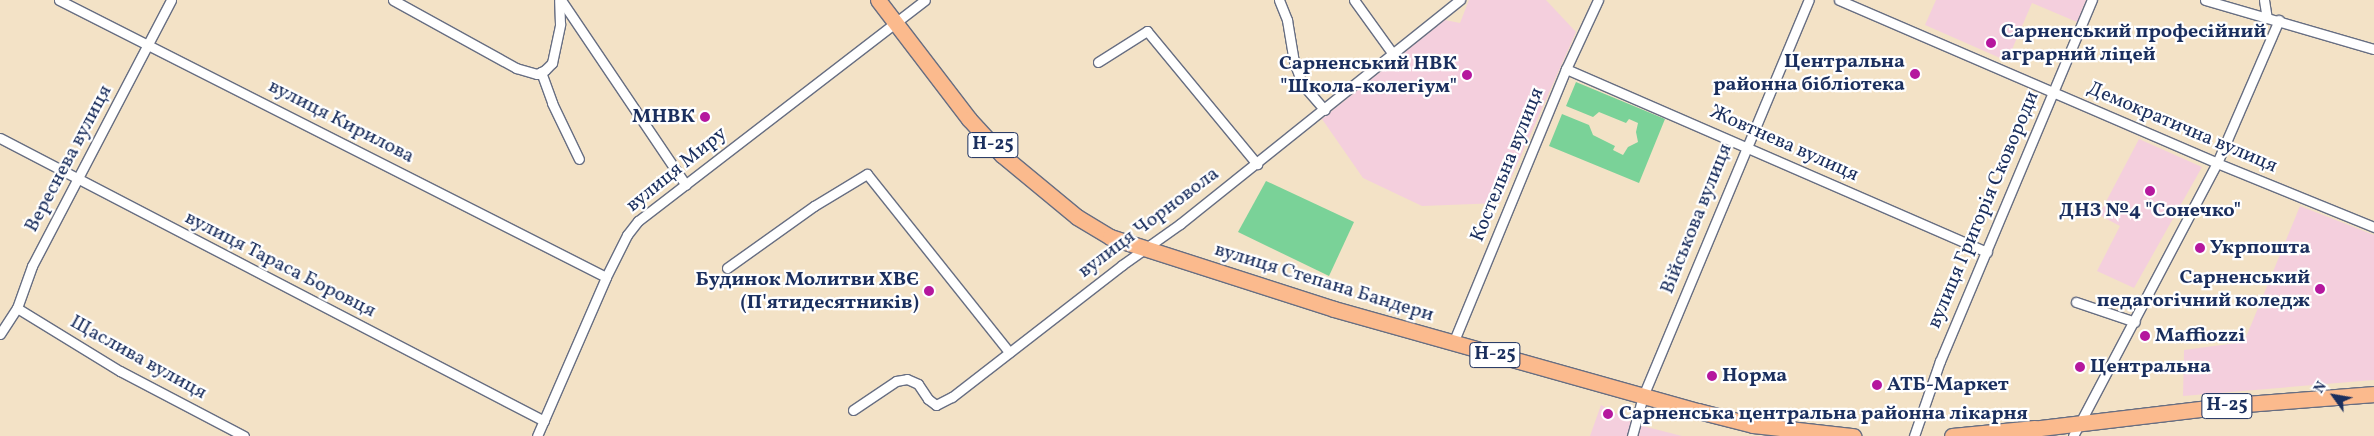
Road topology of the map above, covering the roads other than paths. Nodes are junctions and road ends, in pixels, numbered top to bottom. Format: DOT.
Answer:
graph roads {
  1 [pos="59,0"];
  2 [pos="171,0"];
  3 [pos="393,0"];
  4 [pos="560,0"];
  5 [pos="878,0"];
  6 [pos="924,0"];
  7 [pos="1279,0"];
  8 [pos="1354,0"];
  9 [pos="1460,0"];
  10 [pos="1598,0"];
  11 [pos="1809,0"];
  12 [pos="1839,0"];
  13 [pos="2092,0"];
  14 [pos="2205,0"];
  15 [pos="2264,0"];
  16 [pos="2267,18"];
  17 [pos="2279,20"];
  18 [pos="576,21"];
  19 [pos="560,23"];
  20 [pos="895,23"];
  21 [pos="149,45"];
  22 [pos="2374,49"];
  23 [pos="1393,54"];
  24 [pos="1098,62"];
  25 [pos="1566,69"];
  26 [pos="541,72"];
  27 [pos="2052,92"];
  28 [pos="1325,110"];
  29 [pos="0,138"];
  30 [pos="1746,146"];
  31 [pos="579,159"];
  32 [pos="2217,163"];
  33 [pos="1257,164"];
  34 [pos="78,180"];
  35 [pos="686,185"];
  36 [pos="2374,227"];
  37 [pos="1144,249"];
  38 [pos="1987,252"];
  39 [pos="727,268"];
  40 [pos="606,277"];
  41 [pos="2076,302"];
  42 [pos="17,308"];
  43 [pos="2135,322"];
  44 [pos="0,334"];
  45 [pos="1453,343"];
  46 [pos="1009,352"];
  47 [pos="2374,394"];
  48 [pos="1643,396"];
  49 [pos="853,410"];
  50 [pos="544,421"];
  51 [pos="2080,422"];
  52 [pos="244,436"];
  53 [pos="537,436"];
  54 [pos="1632,436"];
  55 [pos="1853,436"];
  56 [pos="1914,436"];
  57 [pos="1952,436"];
  58 [pos="2073,436"];
  1 -- 21 [label="street, вулиця Кирилова"];
  2 -- 21 [label="street, Вереснева вулиця"];
  3 -- 26 [label="street"];
  4 -- 18 [label="street"];
  4 -- 19 [label="street"];
  5 -- 20 [label="main road, вулиця Степана Бандери / Н-25"];
  6 -- 20 [label="street, вулиця Миру"];
  7 -- 28 [label="street"];
  8 -- 23 [label="street"];
  9 -- 23 [label="street, вулиця Чорновола"];
  10 -- 25 [label="street, Костельна вулиця"];
  11 -- 30 [label="street, Військова вулиця"];
  12 -- 27 [label="street, Демократична вулиця"];
  13 -- 27 [label="street, вулиця Григорія Сковороди"];
  14 -- 16 [label="street"];
  15 -- 16 [label="street"];
  16 -- 17 [label="street"];
  17 -- 22 [label="street"];
  17 -- 32 [label="street"];
  18 -- 19 [label="street"];
  18 -- 35 [label="street"];
  19 -- 26 [label="street"];
  20 -- 35 [label="street, вулиця Миру"];
  20 -- 37 [label="main road, вулиця Степана Бандери / Н-25"];
  21 -- 34 [label="street, Вереснева вулиця"];
  21 -- 40 [label="street, вулиця Кирилова"];
  23 -- 28 [label="street, вулиця Чорновола"];
  24 -- 33 [label="street"];
  25 -- 30 [label="street, Жовтнева вулиця"];
  25 -- 45 [label="street, Костельна вулиця"];
  26 -- 31 [label="street"];
  27 -- 32 [label="street, Демократична вулиця"];
  27 -- 38 [label="street, вулиця Григорія Сковороди"];
  28 -- 33 [label="street, вулиця Чорновола"];
  29 -- 34 [label="street, вулиця Тараса Боровця"];
  30 -- 38 [label="street, Жовтнева вулиця"];
  30 -- 48 [label="street, Військова вулиця"];
  32 -- 36 [label="street, Демократична вулиця"];
  32 -- 43 [label="street"];
  33 -- 37 [label="street, вулиця Чорновола"];
  34 -- 42 [label="street, Вереснева вулиця"];
  34 -- 50 [label="street, вулиця Тараса Боровця"];
  35 -- 40 [label="street, вулиця Миру"];
  37 -- 45 [label="main road, вулиця Степана Бандери / Н-25"];
  37 -- 46 [label="street, вулиця Чорновола"];
  38 -- 56 [label="street, вулиця Григорія Сковороди"];
  39 -- 46 [label="street"];
  40 -- 50 [label="street, вулиця Миру"];
  41 -- 43 [label="street"];
  42 -- 44 [label="street, Вереснева вулиця"];
  42 -- 52 [label="street, Щаслива вулиця"];
  43 -- 51 [label="street"];
  45 -- 48 [label="main road, вулиця Степана Бандери / Н-25"];
  46 -- 49 [label="street, вулиця Чорновола"];
  47 -- 51 [label="main road, Н-25"];
  48 -- 54 [label="street, Військова вулиця"];
  48 -- 55 [label="main road, вулиця Степана Бандери / Н-25"];
  50 -- 53 [label="street, вулиця Миру"];
  51 -- 57 [label="main road, Н-25"];
  51 -- 58 [label="street"];
}
